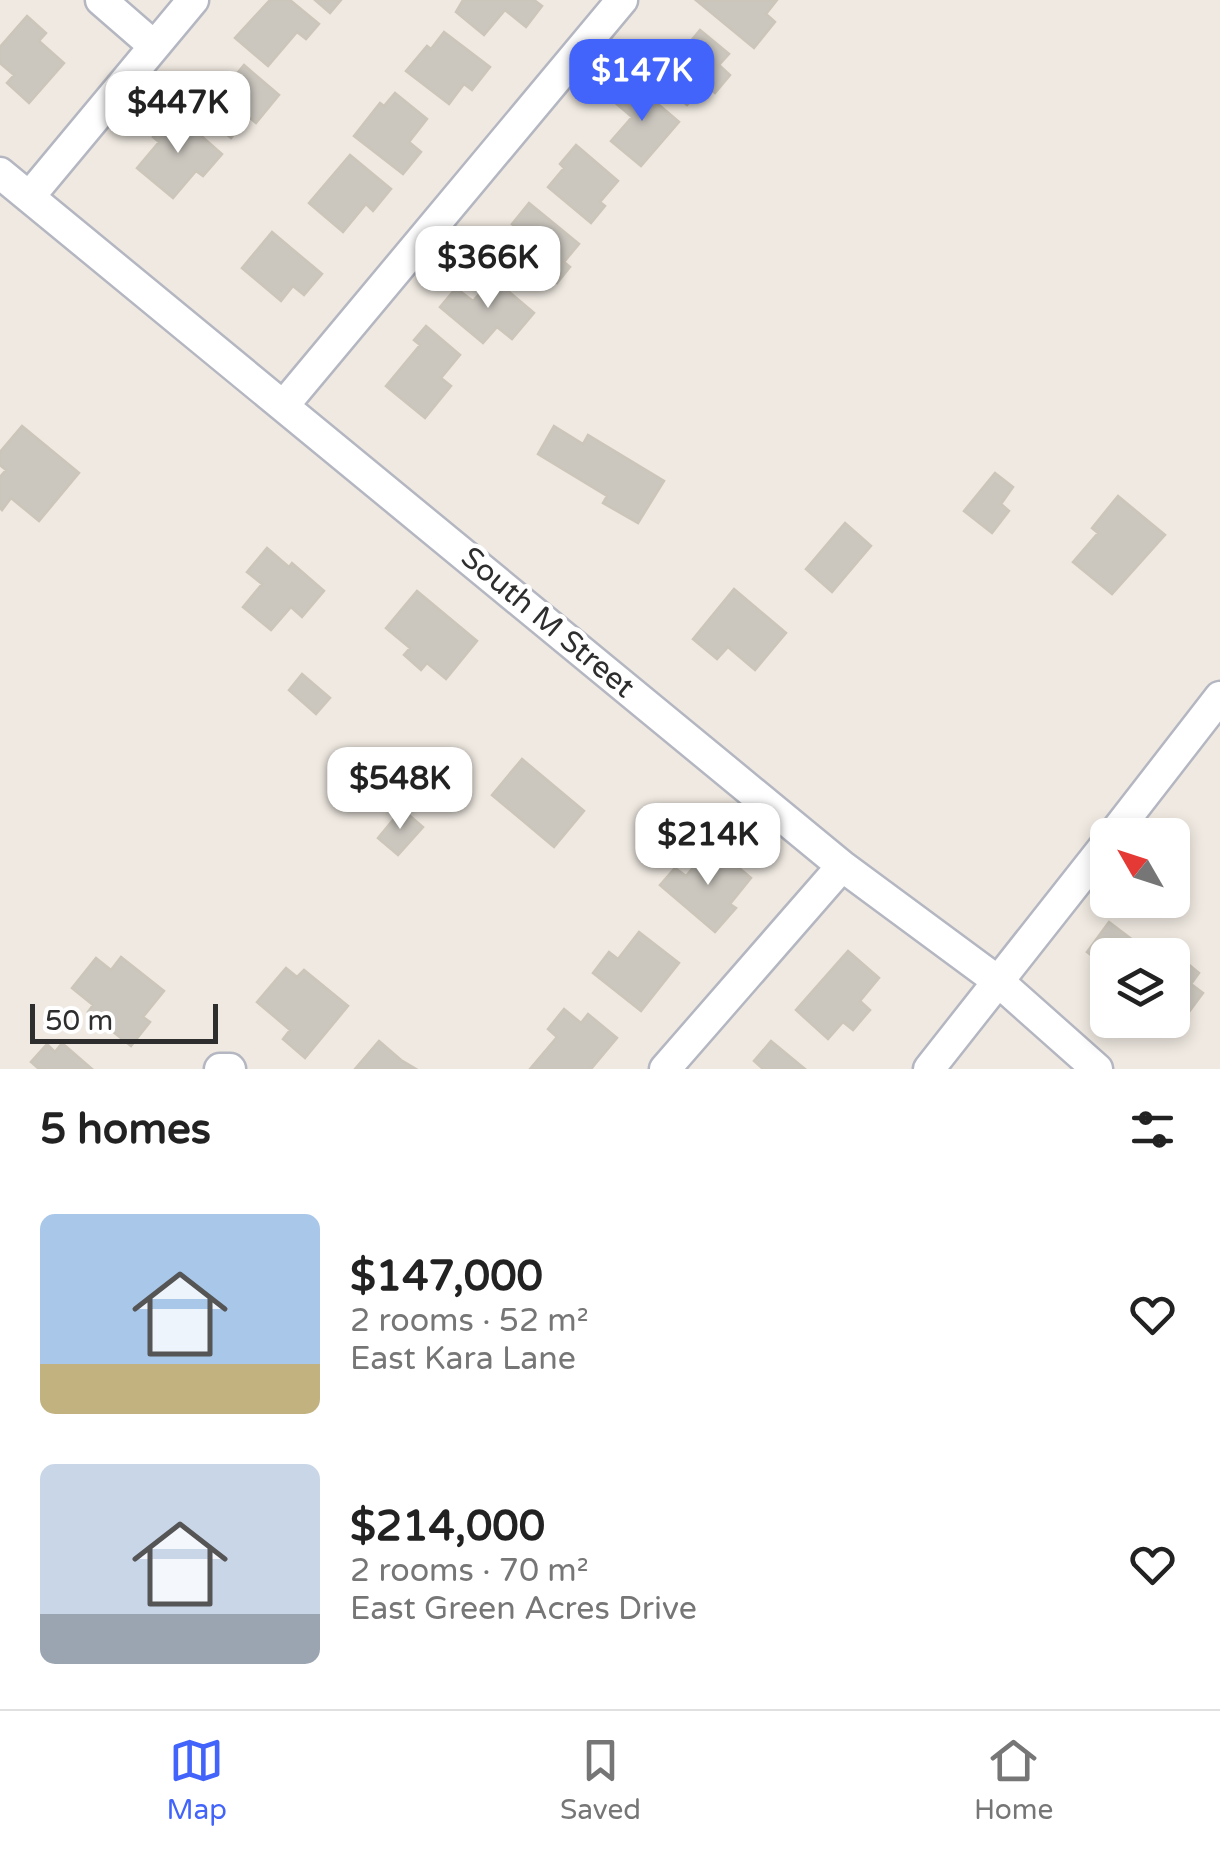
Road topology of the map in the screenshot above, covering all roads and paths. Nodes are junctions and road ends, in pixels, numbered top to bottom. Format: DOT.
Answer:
graph roads {
  1 [pos="101,0"];
  2 [pos="193,0"];
  3 [pos="622,0"];
  4 [pos="154,46"];
  5 [pos="0,173"];
  6 [pos="30,197"];
  7 [pos="284,405"];
  8 [pos="1220,697"];
  9 [pos="1126,818"];
  10 [pos="1090,865"];
  11 [pos="842,866"];
  12 [pos="999,982"];
  13 [pos="230,1068"];
  14 [pos="220,1069"];
  15 [pos="664,1069"];
  16 [pos="929,1069"];
  17 [pos="1097,1069"];
  1 -- 4 [label="street"];
  2 -- 4 [label="street"];
  3 -- 7 [label="street"];
  4 -- 6 [label="street"];
  5 -- 6 [label="street, South M Street"];
  6 -- 7 [label="street, South M Street"];
  7 -- 11 [label="street, South M Street"];
  8 -- 9 [label="street"];
  10 -- 12 [label="street"];
  11 -- 12 [label="street, South M Street"];
  11 -- 15 [label="street"];
  12 -- 16 [label="street"];
  12 -- 17 [label="street, South M Street"];
  13 -- 14 [label="street"];
}
